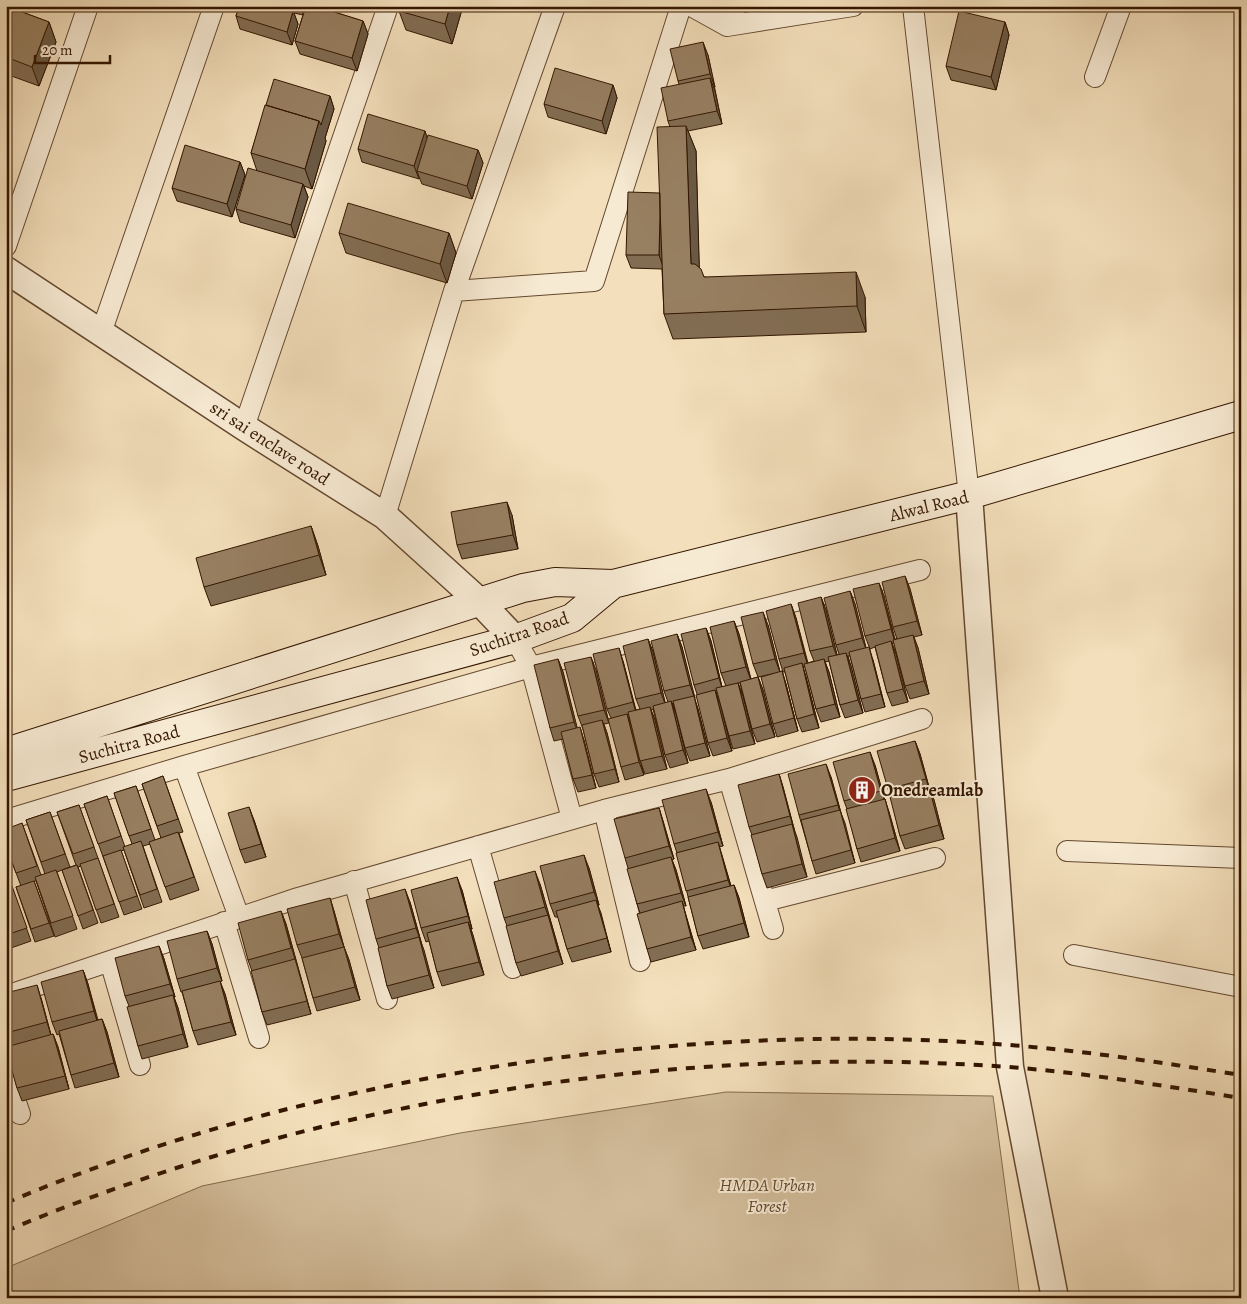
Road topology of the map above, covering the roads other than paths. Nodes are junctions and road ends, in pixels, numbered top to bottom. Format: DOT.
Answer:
graph roads {
  1 [pos="88,6"];
  2 [pos="214,6"];
  3 [pos="388,6"];
  4 [pos="556,6"];
  5 [pos="681,6"];
  6 [pos="691,6"];
  7 [pos="736,6"];
  8 [pos="853,6"];
  9 [pos="913,6"];
  10 [pos="1121,6"];
  11 [pos="728,26"];
  12 [pos="1095,78"];
  13 [pos="6,246"];
  14 [pos="6,270"];
  15 [pos="454,291"];
  16 [pos="101,332"];
  17 [pos="1241,415"];
  18 [pos="244,427"];
  19 [pos="969,495"];
  20 [pos="385,516"];
  21 [pos="920,570"];
  22 [pos="614,584"];
  23 [pos="479,601"];
  24 [pos="515,639"];
  25 [pos="531,667"];
  26 [pos="922,719"];
  27 [pos="6,752"];
  28 [pos="184,766"];
  29 [pos="6,777"];
  30 [pos="729,779"];
  31 [pos="604,810"];
  32 [pos="572,819"];
  33 [pos="6,820"];
  34 [pos="478,846"];
  35 [pos="1067,851"];
  36 [pos="935,858"];
  37 [pos="1241,858"];
  38 [pos="354,881"];
  39 [pos="764,901"];
  40 [pos="231,920"];
  41 [pos="772,929"];
  42 [pos="1074,955"];
  43 [pos="110,961"];
  44 [pos="640,961"];
  45 [pos="513,968"];
  46 [pos="1241,987"];
  47 [pos="6,996"];
  48 [pos="388,999"];
  49 [pos="259,1038"];
  50 [pos="140,1065"];
  51 [pos="6,1074"];
  52 [pos="20,1114"];
  53 [pos="1055,1298"];
  1 -- 13 [label="street"];
  2 -- 16 [label="street"];
  3 -- 18 [label="street"];
  4 -- 15 [label="street"];
  5 -- 15 [label="street"];
  6 -- 11 [label="street"];
  7 -- 11 [label="street"];
  8 -- 11 [label="street"];
  9 -- 19 [label="street"];
  10 -- 12 [label="street"];
  14 -- 16 [label="street, sri sai enclave road"];
  15 -- 20 [label="street"];
  16 -- 18 [label="street, sri sai enclave road"];
  17 -- 19 [label="main road, Alwal Road"];
  18 -- 20 [label="street, sri sai enclave road"];
  19 -- 22 [label="main road, Alwal Road"];
  19 -- 53 [label="street"];
  20 -- 23 [label="street, sri sai enclave road"];
  21 -- 25 [label="street"];
  22 -- 23 [label="main road, Suchitra Road"];
  22 -- 24 [label="main road, Suchitra Road"];
  23 -- 24 [label="street, sri sai enclave road"];
  23 -- 27 [label="main road, Suchitra Road"];
  24 -- 25 [label="street"];
  24 -- 29 [label="main road, Suchitra Road"];
  25 -- 28 [label="street"];
  25 -- 32 [label="street"];
  26 -- 30 [label="street"];
  28 -- 33 [label="street"];
  28 -- 40 [label="street"];
  30 -- 31 [label="street"];
  30 -- 39 [label="street"];
  31 -- 32 [label="street"];
  31 -- 44 [label="street"];
  32 -- 34 [label="street"];
  34 -- 38 [label="street"];
  34 -- 45 [label="street"];
  35 -- 37 [label="street"];
  36 -- 39 [label="street"];
  38 -- 40 [label="street"];
  38 -- 48 [label="street"];
  39 -- 41 [label="street"];
  40 -- 43 [label="street"];
  40 -- 49 [label="street"];
  42 -- 46 [label="street"];
  43 -- 47 [label="street"];
  43 -- 50 [label="street"];
  51 -- 52 [label="street"];
}
